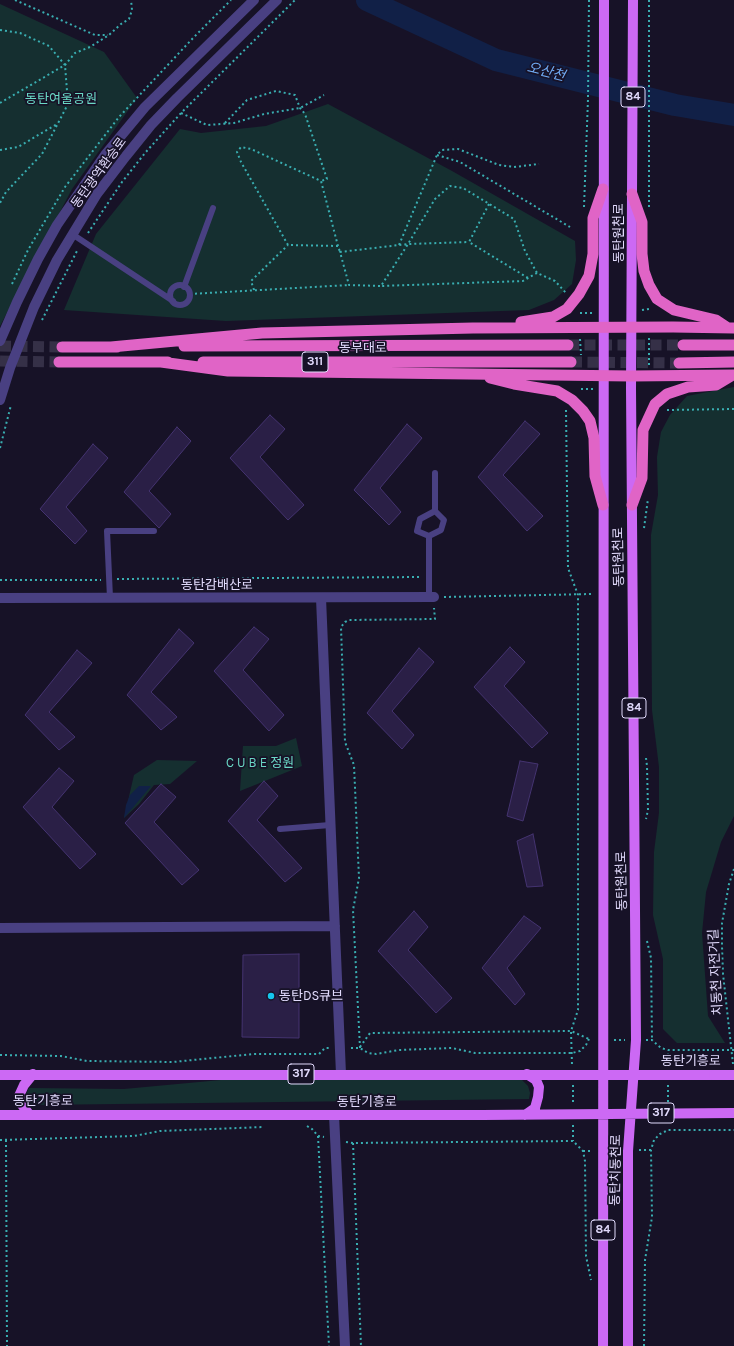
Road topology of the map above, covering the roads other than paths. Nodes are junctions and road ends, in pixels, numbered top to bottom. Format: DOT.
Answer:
graph roads {
  1 [pos="254,0"];
  2 [pos="277,0"];
  3 [pos="604,0"];
  4 [pos="633,0"];
  5 [pos="603,189"];
  6 [pos="632,194"];
  7 [pos="213,208"];
  8 [pos="72,234"];
  9 [pos="184,287"];
  10 [pos="172,301"];
  11 [pos="603,327"];
  12 [pos="632,327"];
  13 [pos="473,328"];
  14 [pos="731,328"];
  15 [pos="0,341"];
  16 [pos="568,344"];
  17 [pos="683,344"];
  18 [pos="734,345"];
  19 [pos="62,347"];
  20 [pos="111,347"];
  21 [pos="59,362"];
  22 [pos="162,362"];
  23 [pos="571,362"];
  24 [pos="734,362"];
  25 [pos="679,363"];
  26 [pos="470,373"];
  27 [pos="733,375"];
  28 [pos="603,376"];
  29 [pos="631,376"];
  30 [pos="0,400"];
  31 [pos="435,473"];
  32 [pos="603,505"];
  33 [pos="632,505"];
  34 [pos="435,511"];
  35 [pos="154,531"];
  36 [pos="429,536"];
  37 [pos="431,597"];
  38 [pos="0,598"];
  39 [pos="110,598"];
  40 [pos="321,598"];
  41 [pos="330,825"];
  42 [pos="280,829"];
  43 [pos="335,926"];
  44 [pos="0,928"];
  45 [pos="734,1071"];
  46 [pos="33,1074"];
  47 [pos="341,1074"];
  48 [pos="527,1074"];
  49 [pos="603,1074"];
  50 [pos="634,1074"];
  51 [pos="0,1075"];
  52 [pos="734,1113"];
  53 [pos="29,1114"];
  54 [pos="602,1114"];
  55 [pos="631,1114"];
  56 [pos="0,1115"];
  57 [pos="334,1115"];
  58 [pos="526,1115"];
  59 [pos="345,1346"];
  60 [pos="602,1346"];
  61 [pos="628,1346"];
  1 -- 15 [label="street, 동탄광역환승로"];
  2 -- 8 [label="street, 동탄광역환승로"];
  3 -- 5 [label="main road, 동탄원천로 / 84"];
  4 -- 6 [label="main road, 동탄원천로 / 84"];
  5 -- 11 [label="main road, 동탄원천로 / 84"];
  5 -- 13 [label="highway"];
  6 -- 12 [label="main road, 동탄원천로 / 84"];
  6 -- 14 [label="highway"];
  7 -- 9 [label="lane"];
  8 -- 10 [label="lane"];
  8 -- 30 [label="street, 동탄광역환승로"];
  9 -- 10 [label="lane"];
  9 -- 10 [label="lane"];
  11 -- 12 [label="highway"];
  11 -- 13 [label="highway"];
  11 -- 28 [label="main road, 동탄원천로 / 84"];
  12 -- 14 [label="highway"];
  12 -- 29 [label="main road, 동탄원천로 / 84"];
  13 -- 20 [label="highway"];
  16 -- 20 [label="highway, 동부대로 / 311"];
  17 -- 18 [label="highway"];
  19 -- 20 [label="highway, 동부대로 / 311"];
  21 -- 22 [label="highway, 동부대로 / 311"];
  22 -- 23 [label="highway, 동부대로 / 311"];
  22 -- 26 [label="highway"];
  24 -- 25 [label="highway"];
  26 -- 28 [label="highway"];
  26 -- 32 [label="highway"];
  27 -- 29 [label="highway"];
  27 -- 33 [label="highway"];
  28 -- 29 [label="highway"];
  28 -- 32 [label="main road, 동탄원천로 / 84"];
  29 -- 33 [label="main road, 동탄원천로 / 84"];
  31 -- 34 [label="lane"];
  32 -- 49 [label="main road, 동탄원천로 / 84"];
  33 -- 50 [label="main road, 동탄원천로 / 84"];
  34 -- 36 [label="lane"];
  34 -- 36 [label="lane"];
  35 -- 39 [label="lane"];
  36 -- 37 [label="lane"];
  37 -- 40 [label="street, 동탄감배산로"];
  38 -- 39 [label="street, 동탄감배산로"];
  39 -- 40 [label="street, 동탄감배산로"];
  40 -- 41 [label="street"];
  41 -- 42 [label="lane"];
  41 -- 43 [label="street"];
  43 -- 44 [label="street"];
  43 -- 47 [label="street"];
  45 -- 50 [label="main road, 동탄기흥로 / 317, bridge"];
  46 -- 47 [label="main road, 동탄기흥로 / 317"];
  46 -- 51 [label="main road, 동탄기흥로 / 317"];
  46 -- 53 [label="main road"];
  47 -- 48 [label="main road, 동탄기흥로 / 317"];
  48 -- 49 [label="main road, 동탄기흥로 / 317"];
  48 -- 58 [label="main road"];
  49 -- 50 [label="main road, 동탄기흥로 / 317"];
  49 -- 54 [label="main road, 동탄원천로 / 84"];
  50 -- 55 [label="main road, 동탄원천로 / 84"];
  52 -- 55 [label="main road, 동탄기흥로 / 317"];
  53 -- 56 [label="main road, 동탄기흥로 / 317"];
  53 -- 57 [label="main road, 동탄기흥로 / 317"];
  54 -- 55 [label="main road, 동탄기흥로 / 317"];
  54 -- 58 [label="main road, 동탄기흥로 / 317"];
  54 -- 60 [label="main road, 동탄치동천로 / 84"];
  55 -- 61 [label="main road, 동탄치동천로 / 84"];
  57 -- 58 [label="main road, 동탄기흥로 / 317"];
  57 -- 59 [label="street"];
}
